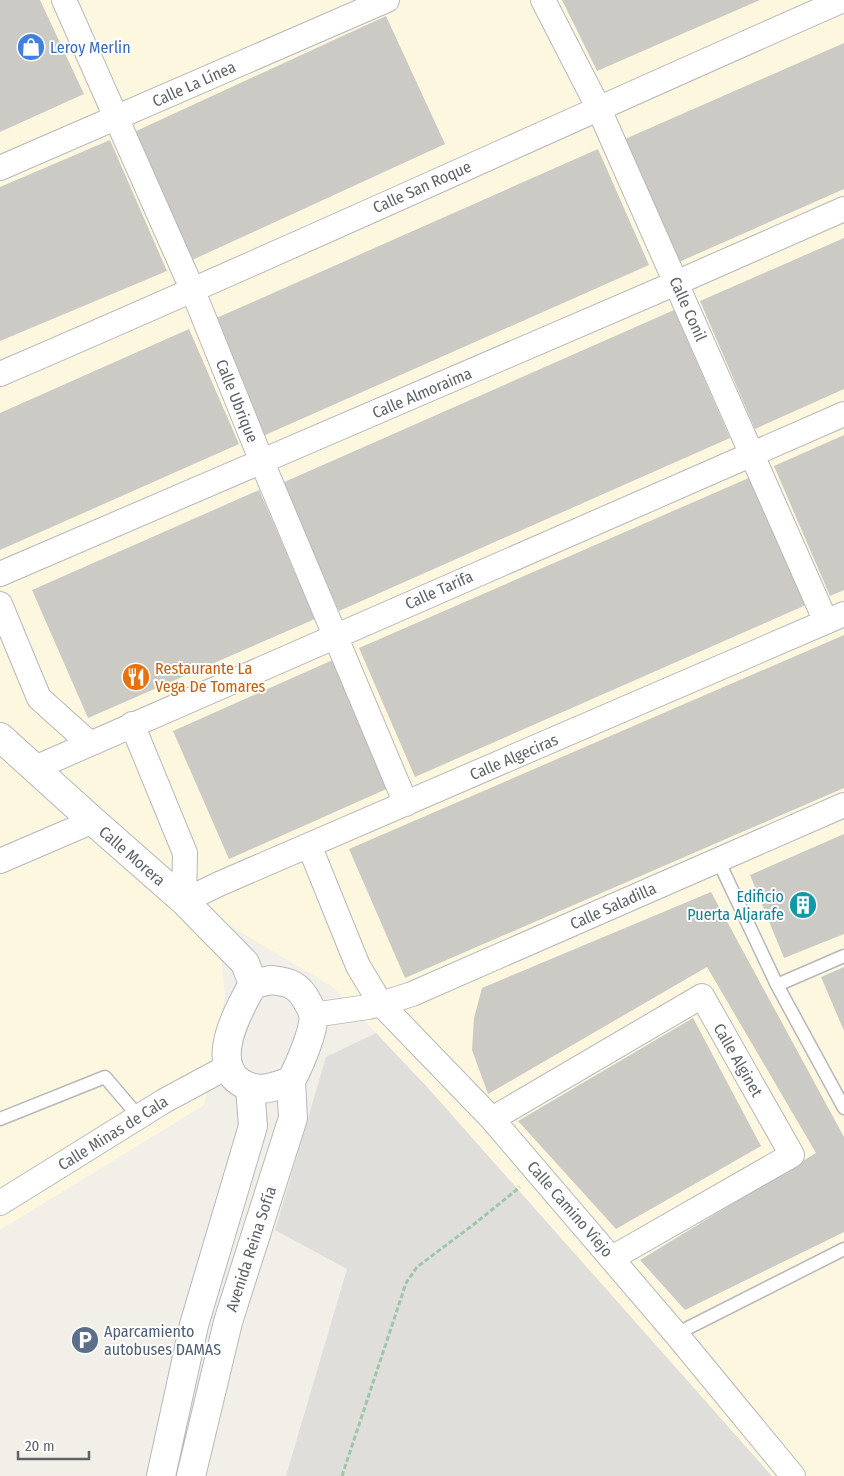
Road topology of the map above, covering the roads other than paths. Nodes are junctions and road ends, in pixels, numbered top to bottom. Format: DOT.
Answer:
graph roads {
  1 [pos="64,0"];
  2 [pos="387,0"];
  3 [pos="543,0"];
  4 [pos="843,0"];
  5 [pos="598,108"];
  6 [pos="116,118"];
  7 [pos="0,168"];
  8 [pos="844,209"];
  9 [pos="676,283"];
  10 [pos="193,291"];
  11 [pos="0,374"];
  12 [pos="844,414"];
  13 [pos="752,454"];
  14 [pos="262,462"];
  15 [pos="0,574"];
  16 [pos="0,604"];
  17 [pos="835,618"];
  18 [pos="335,636"];
  19 [pos="132,724"];
  20 [pos="0,737"];
  21 [pos="89,743"];
  22 [pos="34,768"];
  23 [pos="406,804"];
  24 [pos="844,805"];
  25 [pos="92,821"];
  26 [pos="309,846"];
  27 [pos="718,860"];
  28 [pos="0,861"];
  29 [pos="184,900"];
  30 [pos="844,956"];
  31 [pos="253,984"];
  32 [pos="777,985"];
  33 [pos="381,1004"];
  34 [pos="314,1015"];
  35 [pos="227,1066"];
  36 [pos="291,1081"];
  37 [pos="250,1088"];
  38 [pos="844,1108"];
  39 [pos="139,1117"];
  40 [pos="0,1119"];
  41 [pos="492,1119"];
  42 [pos="0,1203"];
  43 [pos="844,1249"];
  44 [pos="612,1258"];
  45 [pos="676,1334"];
  46 [pos="161,1476"];
  47 [pos="191,1476"];
  48 [pos="793,1476"];
  1 -- 6 [label="street, Calle Ubrique"];
  2 -- 6 [label="street, Calle La Línea"];
  3 -- 5 [label="street, Calle Conil"];
  4 -- 5 [label="street, Calle San Roque"];
  5 -- 9 [label="street, Calle Conil"];
  5 -- 10 [label="street, Calle San Roque"];
  6 -- 7 [label="street, Calle La Línea"];
  6 -- 10 [label="street, Calle Ubrique"];
  8 -- 9 [label="street, Calle Almoraima"];
  9 -- 13 [label="street, Calle Conil"];
  9 -- 14 [label="street, Calle Almoraima"];
  10 -- 11 [label="street, Calle San Roque"];
  10 -- 14 [label="street, Calle Ubrique"];
  12 -- 13 [label="street, Calle Tarifa"];
  13 -- 17 [label="street, Calle Conil"];
  13 -- 18 [label="street, Calle Tarifa"];
  14 -- 15 [label="street, Calle Almoraima"];
  14 -- 18 [label="street, Calle Ubrique"];
  16 -- 21 [label="street"];
  17 -- 23 [label="street, Calle Algeciras"];
  18 -- 19 [label="street, Calle Tarifa"];
  18 -- 23 [label="street, Calle Ubrique"];
  19 -- 21 [label="street, Calle Tarifa"];
  19 -- 29 [label="street"];
  20 -- 22 [label="street, Calle Morera"];
  21 -- 22 [label="street, Calle Tarifa"];
  22 -- 25 [label="street, Calle Morera"];
  23 -- 26 [label="street, Calle Algeciras"];
  24 -- 27 [label="street, Calle Saladilla"];
  25 -- 28 [label="street"];
  25 -- 29 [label="street, Calle Morera"];
  26 -- 29 [label="street, Calle Algeciras"];
  26 -- 33 [label="street, Calle Camino Viejo"];
  27 -- 32 [label="lane"];
  27 -- 33 [label="street, Calle Saladilla"];
  29 -- 31 [label="street, Calle Morera"];
  30 -- 32 [label="lane"];
  31 -- 34 [label="street"];
  31 -- 35 [label="street"];
  32 -- 38 [label="lane"];
  33 -- 34 [label="street"];
  33 -- 41 [label="street, Calle Camino Viejo"];
  34 -- 36 [label="street"];
  35 -- 37 [label="street"];
  35 -- 39 [label="street, Calle Minas de Cala"];
  36 -- 37 [label="street"];
  36 -- 47 [label="street, Avenida Reina Sofía"];
  37 -- 46 [label="street, Avenida Reina Sofía"];
  39 -- 40 [label="lane"];
  39 -- 42 [label="street, Calle Minas de Cala"];
  41 -- 44 [label="street, Calle Camino Viejo"];
  41 -- 44 [label="street, Calle Alginet"];
  43 -- 45 [label="lane"];
  44 -- 45 [label="street, Calle Camino Viejo"];
  45 -- 48 [label="street, Calle Camino Viejo"];
}
